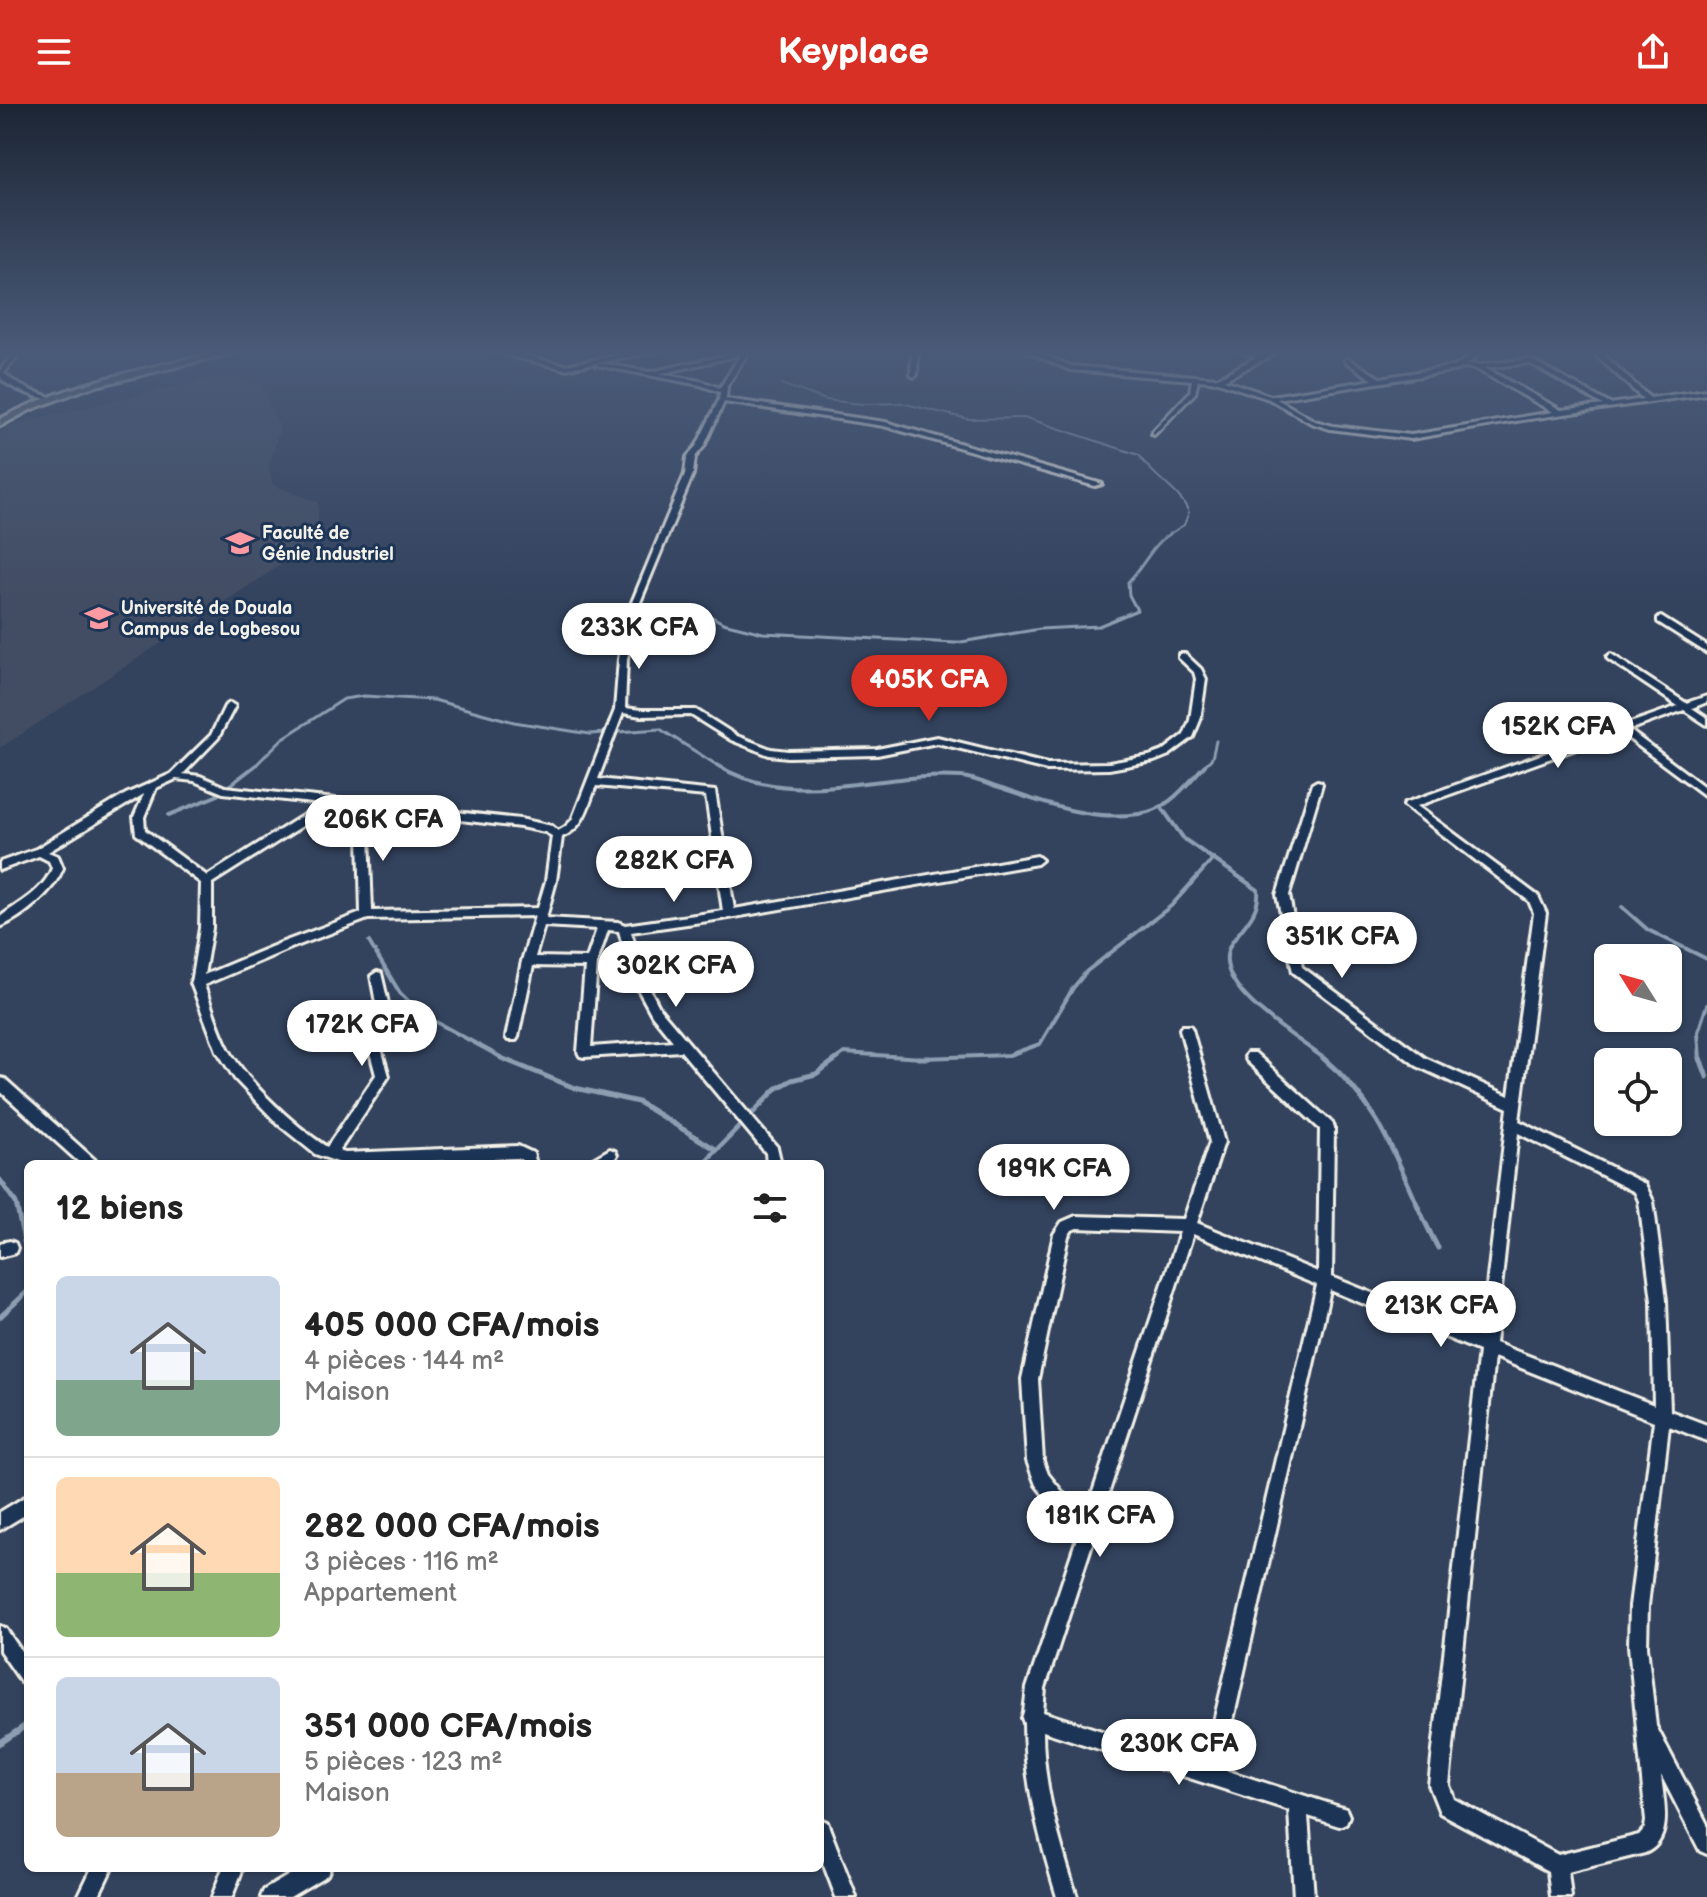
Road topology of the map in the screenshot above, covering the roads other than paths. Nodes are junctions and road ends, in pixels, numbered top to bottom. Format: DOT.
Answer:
graph roads {
  1 [pos="705,435"];
  2 [pos="923,435"];
  3 [pos="1384,435"];
  4 [pos="1425,435"];
  5 [pos="1098,484"];
  6 [pos="1661,620"];
  7 [pos="1707,650"];
  8 [pos="1182,656"];
  9 [pos="1611,657"];
  10 [pos="1707,699"];
  11 [pos="230,706"];
  12 [pos="1685,707"];
  13 [pos="620,710"];
  14 [pos="1707,722"];
  15 [pos="1622,729"];
  16 [pos="175,776"];
  17 [pos="592,782"];
  18 [pos="1317,784"];
  19 [pos="152,786"];
  20 [pos="1707,794"];
  21 [pos="332,802"];
  22 [pos="372,807"];
  23 [pos="557,835"];
  24 [pos="40,852"];
  25 [pos="1037,860"];
  26 [pos="0,866"];
  27 [pos="207,881"];
  28 [pos="729,914"];
  29 [pos="367,915"];
  30 [pos="542,917"];
  31 [pos="0,923"];
  32 [pos="604,925"];
  33 [pos="624,929"];
  34 [pos="528,961"];
  35 [pos="591,963"];
  36 [pos="377,976"];
  37 [pos="197,983"];
  38 [pos="1186,1029"];
  39 [pos="512,1037"];
  40 [pos="681,1046"];
  41 [pos="1251,1057"];
  42 [pos="0,1083"];
  43 [pos="1515,1105"];
  44 [pos="1512,1124"];
  45 [pos="329,1154"];
  46 [pos="610,1155"];
  47 [pos="86,1160"];
  48 [pos="358,1160"];
  49 [pos="358,1160"];
  50 [pos="528,1160"];
  51 [pos="602,1160"];
  52 [pos="773,1160"];
  53 [pos="1189,1226"];
  54 [pos="1325,1281"];
  55 [pos="1488,1347"];
  56 [pos="1662,1417"];
  57 [pos="1707,1433"];
  58 [pos="24,1506"];
  59 [pos="0,1522"];
  60 [pos="1086,1535"];
  61 [pos="0,1635"];
  62 [pos="24,1671"];
  63 [pos="1031,1718"];
  64 [pos="1645,1726"];
  65 [pos="1211,1775"];
  66 [pos="1298,1803"];
  67 [pos="1339,1816"];
  68 [pos="824,1839"];
  69 [pos="1707,1844"];
  70 [pos="1557,1865"];
  71 [pos="100,1872"];
  72 [pos="231,1872"];
  73 [pos="313,1872"];
  74 [pos="88,1897"];
  75 [pos="222,1897"];
  76 [pos="271,1897"];
  77 [pos="846,1897"];
  78 [pos="1067,1897"];
  79 [pos="1304,1897"];
  80 [pos="1561,1897"];
  1 -- 13 [label="street"];
  2 -- 5 [label="street"];
  3 -- 4 [label="street"];
  6 -- 7 [label="street"];
  8 -- 13 [label="street"];
  9 -- 12 [label="street"];
  10 -- 12 [label="street"];
  11 -- 16 [label="street"];
  12 -- 14 [label="street"];
  12 -- 15 [label="street"];
  13 -- 17 [label="street"];
  15 -- 20 [label="street"];
  15 -- 43 [label="street"];
  16 -- 19 [label="street"];
  16 -- 21 [label="street"];
  17 -- 23 [label="street"];
  17 -- 28 [label="street"];
  18 -- 43 [label="street"];
  19 -- 24 [label="street"];
  19 -- 27 [label="street"];
  21 -- 22 [label="street"];
  21 -- 27 [label="street"];
  22 -- 23 [label="street"];
  22 -- 29 [label="street"];
  23 -- 30 [label="street"];
  24 -- 26 [label="street"];
  24 -- 31 [label="street"];
  25 -- 28 [label="street"];
  27 -- 37 [label="street"];
  28 -- 33 [label="street"];
  29 -- 30 [label="street"];
  29 -- 37 [label="street"];
  30 -- 32 [label="street"];
  30 -- 34 [label="street"];
  32 -- 33 [label="street"];
  32 -- 35 [label="street"];
  33 -- 40 [label="street"];
  34 -- 35 [label="street"];
  34 -- 39 [label="street"];
  35 -- 40 [label="street"];
  36 -- 45 [label="street"];
  37 -- 45 [label="street"];
  38 -- 53 [label="street"];
  40 -- 52 [label="street"];
  41 -- 54 [label="street"];
  42 -- 47 [label="street"];
  43 -- 44 [label="street"];
  44 -- 55 [label="street"];
  44 -- 56 [label="street"];
  45 -- 49 [label="street"];
  46 -- 51 [label="street"];
  48 -- 50 [label="street"];
  53 -- 54 [label="street"];
  53 -- 60 [label="street"];
  53 -- 60 [label="street"];
  54 -- 55 [label="street"];
  54 -- 65 [label="street"];
  55 -- 56 [label="street"];
  55 -- 70 [label="street"];
  56 -- 57 [label="street"];
  56 -- 64 [label="street"];
  58 -- 59 [label="street"];
  60 -- 63 [label="street"];
  61 -- 62 [label="street"];
  63 -- 65 [label="street"];
  63 -- 78 [label="street"];
  64 -- 69 [label="street"];
  64 -- 70 [label="street"];
  65 -- 66 [label="street"];
  66 -- 67 [label="street"];
  66 -- 79 [label="street"];
  68 -- 77 [label="street"];
  70 -- 80 [label="street"];
  71 -- 74 [label="street"];
  72 -- 75 [label="street"];
  73 -- 76 [label="street"];
}
